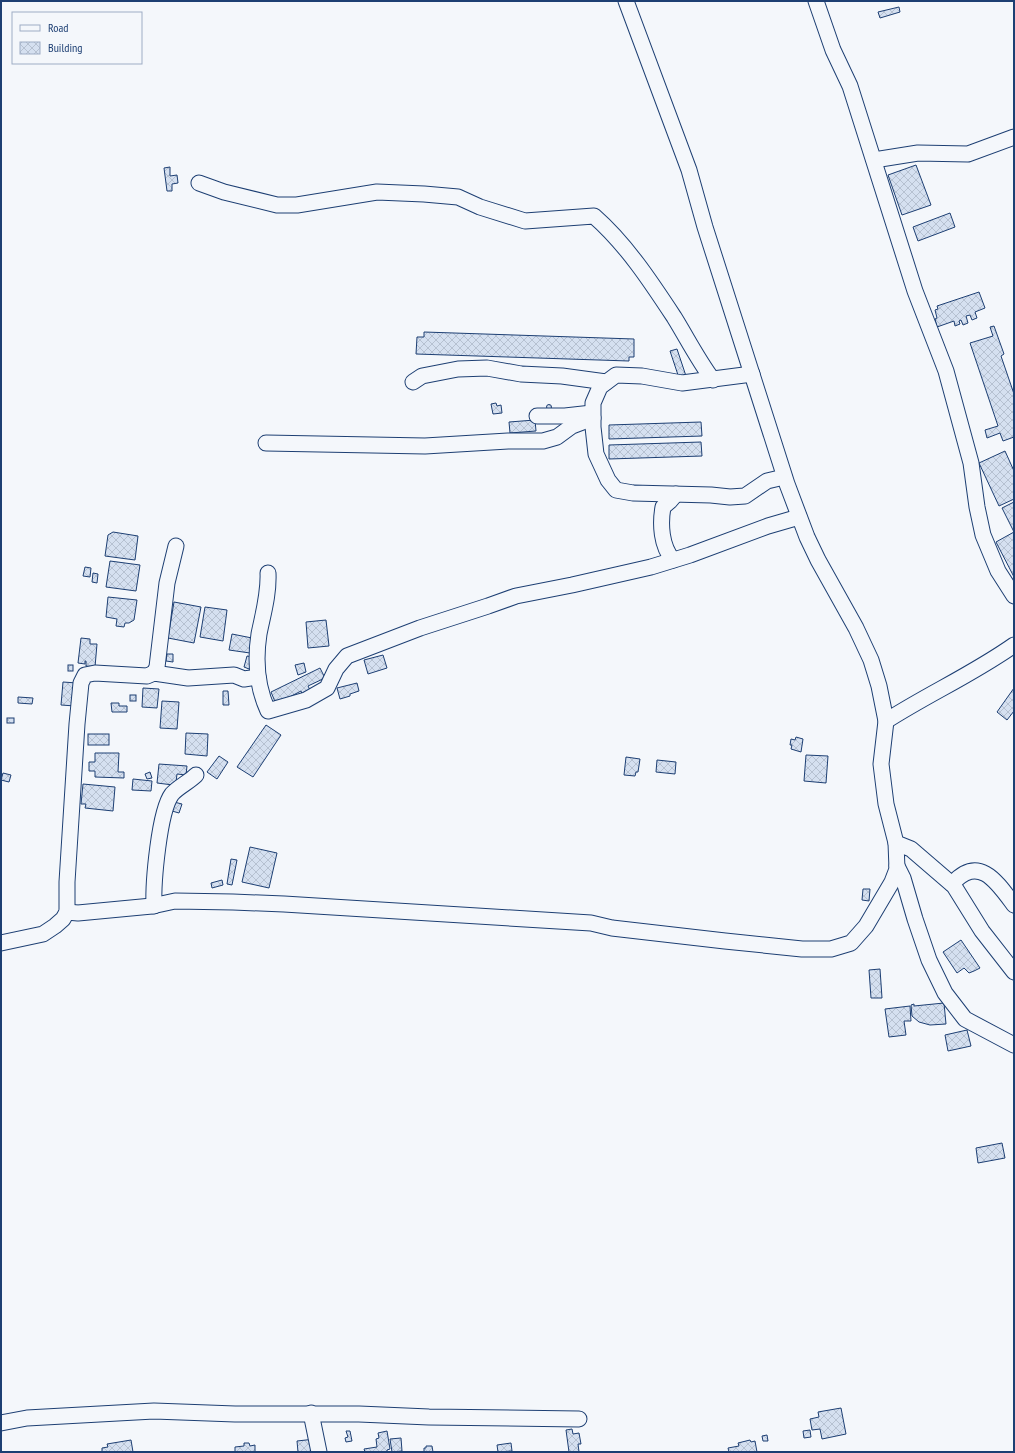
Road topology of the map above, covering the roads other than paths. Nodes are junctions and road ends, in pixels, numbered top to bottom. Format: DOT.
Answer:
graph roads {
  1 [pos="626,1"];
  2 [pos="816,1"];
  3 [pos="1014,137"];
  4 [pos="874,160"];
  5 [pos="199,183"];
  6 [pos="752,374"];
  7 [pos="712,380"];
  8 [pos="413,382"];
  9 [pos="606,382"];
  10 [pos="537,416"];
  11 [pos="593,416"];
  12 [pos="266,442"];
  13 [pos="784,476"];
  14 [pos="676,494"];
  15 [pos="799,517"];
  16 [pos="176,546"];
  17 [pos="673,560"];
  18 [pos="268,573"];
  19 [pos="1014,596"];
  20 [pos="1014,645"];
  21 [pos="154,673"];
  22 [pos="258,677"];
  23 [pos="886,721"];
  24 [pos="196,775"];
  25 [pos="896,843"];
  26 [pos="897,866"];
  27 [pos="952,884"];
  28 [pos="1014,905"];
  29 [pos="154,906"];
  30 [pos="67,912"];
  31 [pos="1,943"];
  32 [pos="1014,972"];
  33 [pos="1014,1045"];
  34 [pos="311,1413"];
  35 [pos="579,1419"];
  36 [pos="1,1423"];
  37 [pos="319,1452"];
  1 -- 6 [label="street"];
  2 -- 4 [label="street"];
  3 -- 4 [label="street"];
  4 -- 19 [label="street"];
  5 -- 7 [label="street"];
  6 -- 7 [label="street"];
  6 -- 13 [label="street"];
  7 -- 9 [label="street"];
  8 -- 9 [label="street"];
  9 -- 11 [label="street"];
  10 -- 11 [label="street"];
  11 -- 12 [label="street"];
  11 -- 14 [label="street"];
  13 -- 14 [label="street"];
  13 -- 15 [label="street"];
  14 -- 17 [label="street"];
  15 -- 17 [label="street"];
  15 -- 23 [label="street"];
  16 -- 21 [label="street"];
  17 -- 22 [label="street"];
  18 -- 22 [label="street"];
  20 -- 23 [label="street"];
  21 -- 22 [label="street"];
  21 -- 30 [label="street"];
  23 -- 25 [label="street"];
  24 -- 29 [label="street"];
  25 -- 26 [label="street"];
  25 -- 27 [label="street"];
  26 -- 29 [label="street"];
  26 -- 33 [label="street"];
  27 -- 28 [label="street"];
  27 -- 32 [label="street"];
  29 -- 30 [label="street"];
  30 -- 31 [label="street"];
  34 -- 35 [label="street"];
  34 -- 36 [label="street"];
  34 -- 37 [label="street"];
}
